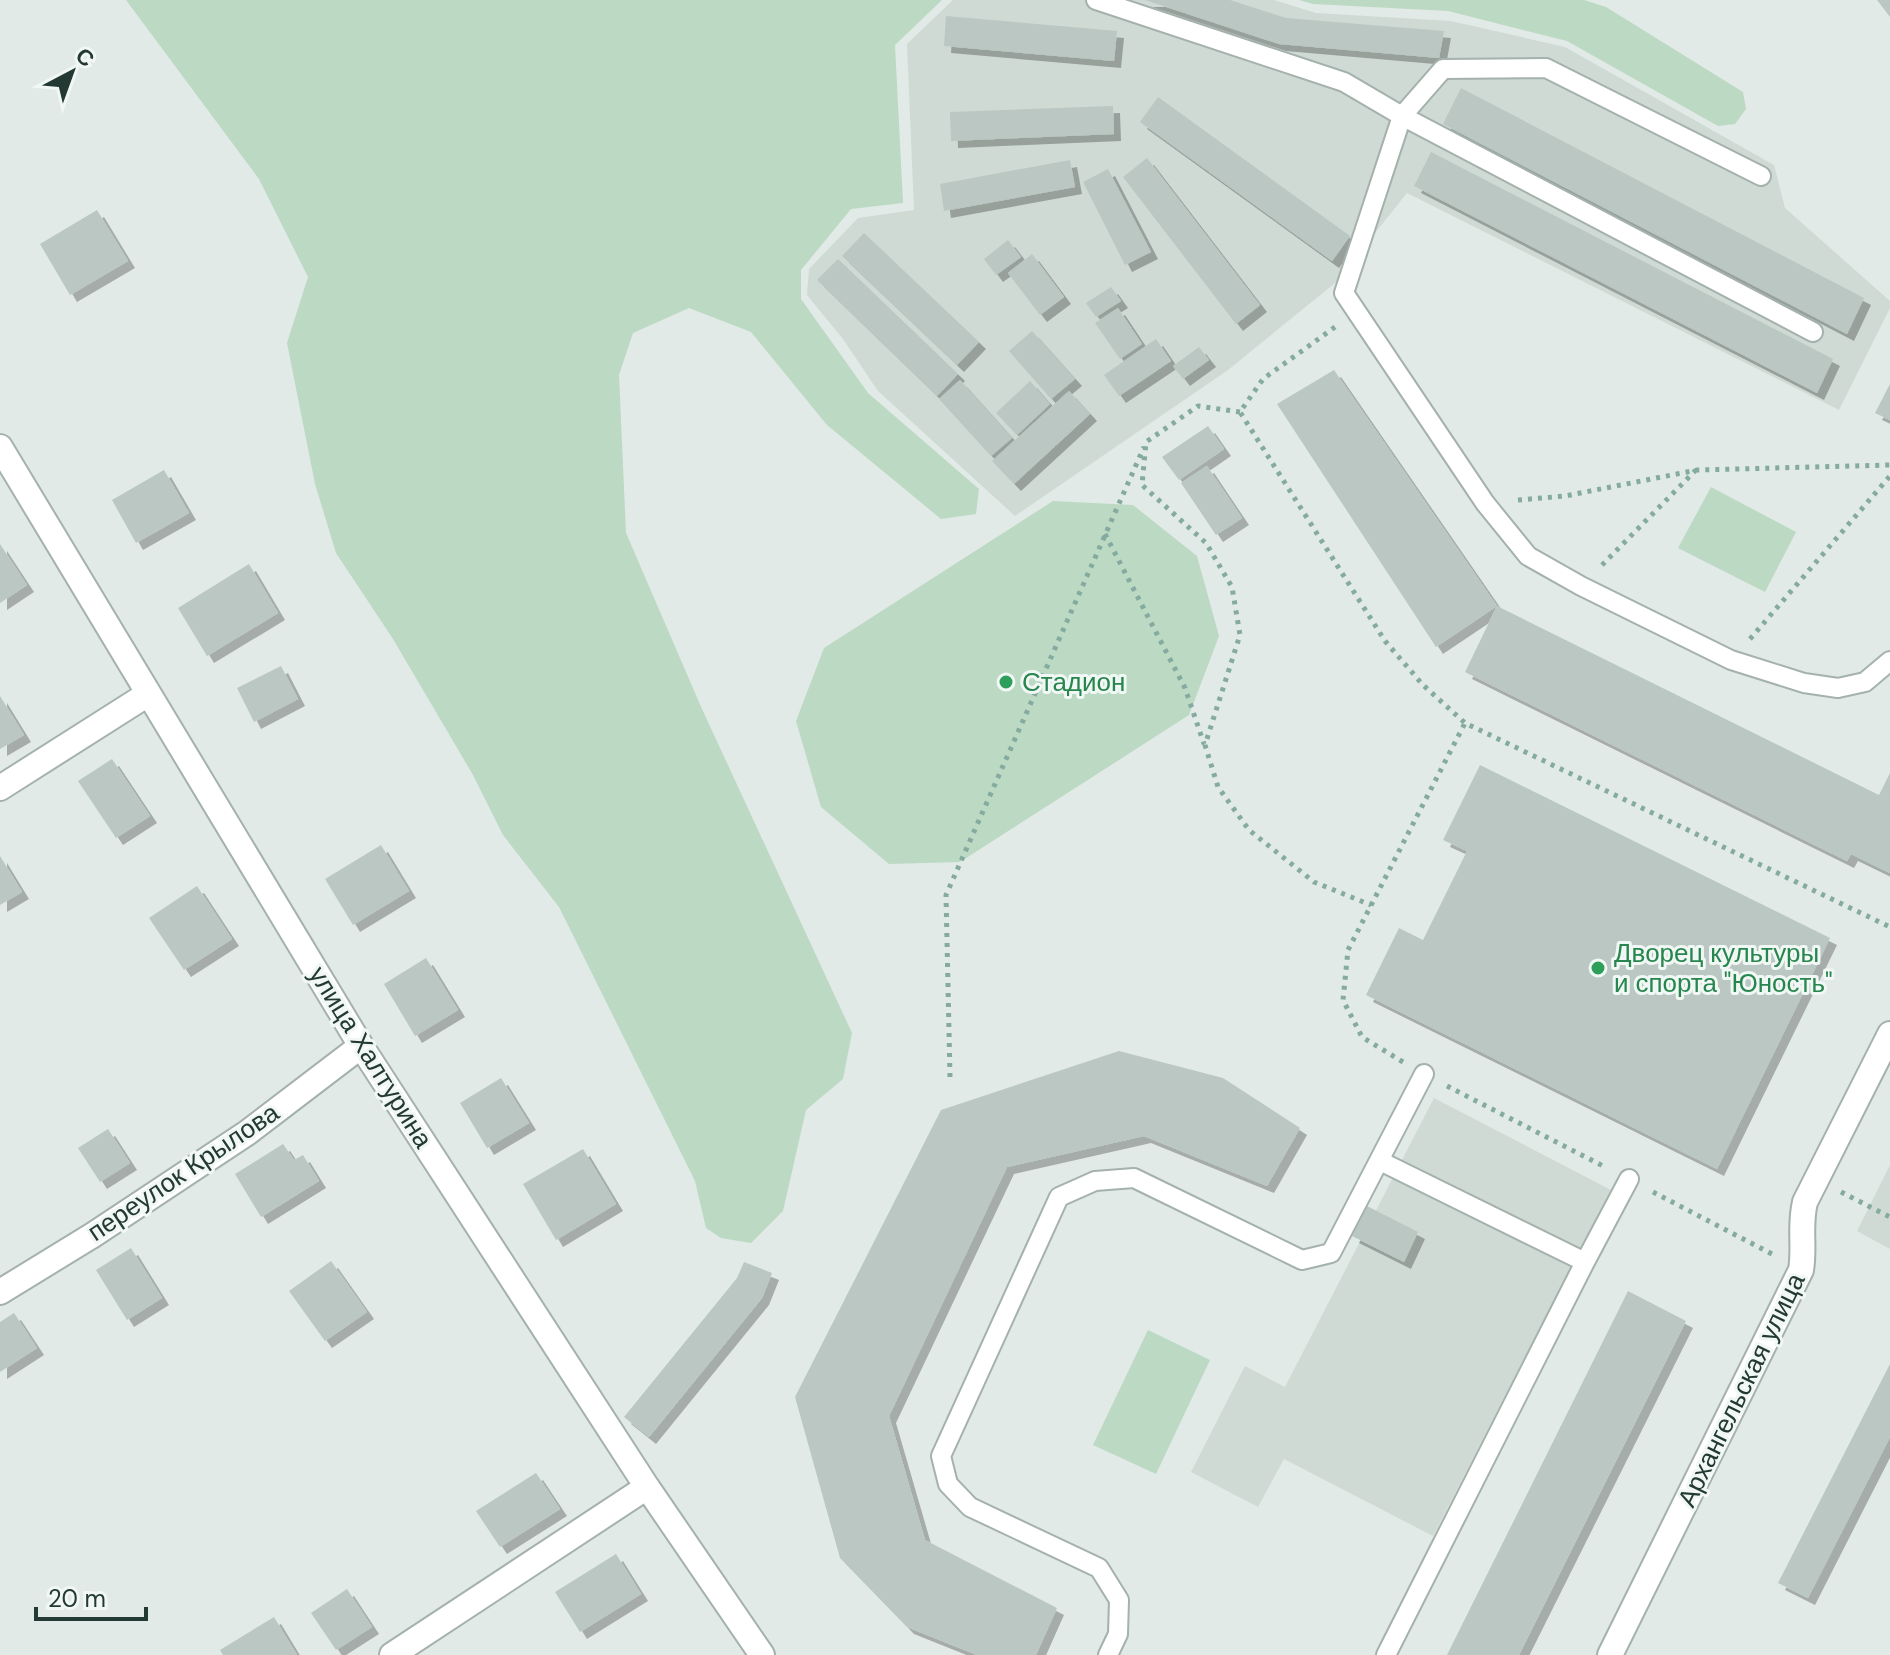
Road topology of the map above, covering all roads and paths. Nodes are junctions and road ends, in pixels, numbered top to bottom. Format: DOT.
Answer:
graph roads {
  1 [pos="1096,0"];
  2 [pos="1402,116"];
  3 [pos="1761,176"];
  4 [pos="1339,324"];
  5 [pos="1813,332"];
  6 [pos="1240,412"];
  7 [pos="1146,442"];
  8 [pos="0,447"];
  9 [pos="1890,465"];
  10 [pos="1697,470"];
  11 [pos="1890,476"];
  12 [pos="1485,503"];
  13 [pos="1105,534"];
  14 [pos="1581,586"];
  15 [pos="1731,660"];
  16 [pos="1890,661"];
  17 [pos="148,694"];
  18 [pos="1465,723"];
  19 [pos="1205,745"];
  20 [pos="0,788"];
  21 [pos="1371,905"];
  22 [pos="1890,927"];
  23 [pos="1890,1034"];
  24 [pos="361,1046"];
  25 [pos="1424,1074"];
  26 [pos="950,1077"];
  27 [pos="1380,1161"];
  28 [pos="1629,1179"];
  29 [pos="1814,1179"];
  30 [pos="1890,1217"];
  31 [pos="1585,1262"];
  32 [pos="1801,1270"];
  33 [pos="0,1292"];
  34 [pos="647,1487"];
  35 [pos="392,1655"];
  36 [pos="762,1655"];
  37 [pos="1108,1655"];
  38 [pos="1386,1655"];
  39 [pos="1610,1655"];
  1 -- 2 [label="lane"];
  2 -- 3 [label="lane"];
  2 -- 5 [label="lane"];
  2 -- 12 [label="lane"];
  4 -- 6 [label="path"];
  6 -- 7 [label="path"];
  6 -- 18 [label="path"];
  7 -- 13 [label="path"];
  7 -- 19 [label="path"];
  8 -- 17 [label="street, улица Халтурина"];
  9 -- 10 [label="path"];
  10 -- 12 [label="path"];
  10 -- 14 [label="path"];
  11 -- 15 [label="path"];
  12 -- 14 [label="lane"];
  13 -- 19 [label="path"];
  13 -- 26 [label="path"];
  14 -- 15 [label="lane"];
  15 -- 16 [label="lane"];
  17 -- 20 [label="street"];
  17 -- 24 [label="street, улица Халтурина"];
  18 -- 21 [label="path"];
  18 -- 22 [label="path"];
  19 -- 21 [label="path"];
  21 -- 25 [label="path"];
  23 -- 29 [label="street, Архангельская улица"];
  24 -- 33 [label="street, переулок Крылова"];
  24 -- 34 [label="street, улица Халтурина"];
  25 -- 27 [label="lane"];
  25 -- 28 [label="path"];
  27 -- 31 [label="lane"];
  27 -- 37 [label="lane"];
  28 -- 31 [label="lane"];
  28 -- 32 [label="path"];
  29 -- 30 [label="path"];
  29 -- 32 [label="street, Архангельская улица"];
  31 -- 38 [label="lane"];
  32 -- 39 [label="street, Архангельская улица"];
  34 -- 35 [label="street"];
  34 -- 36 [label="street, улица Халтурина"];
}
